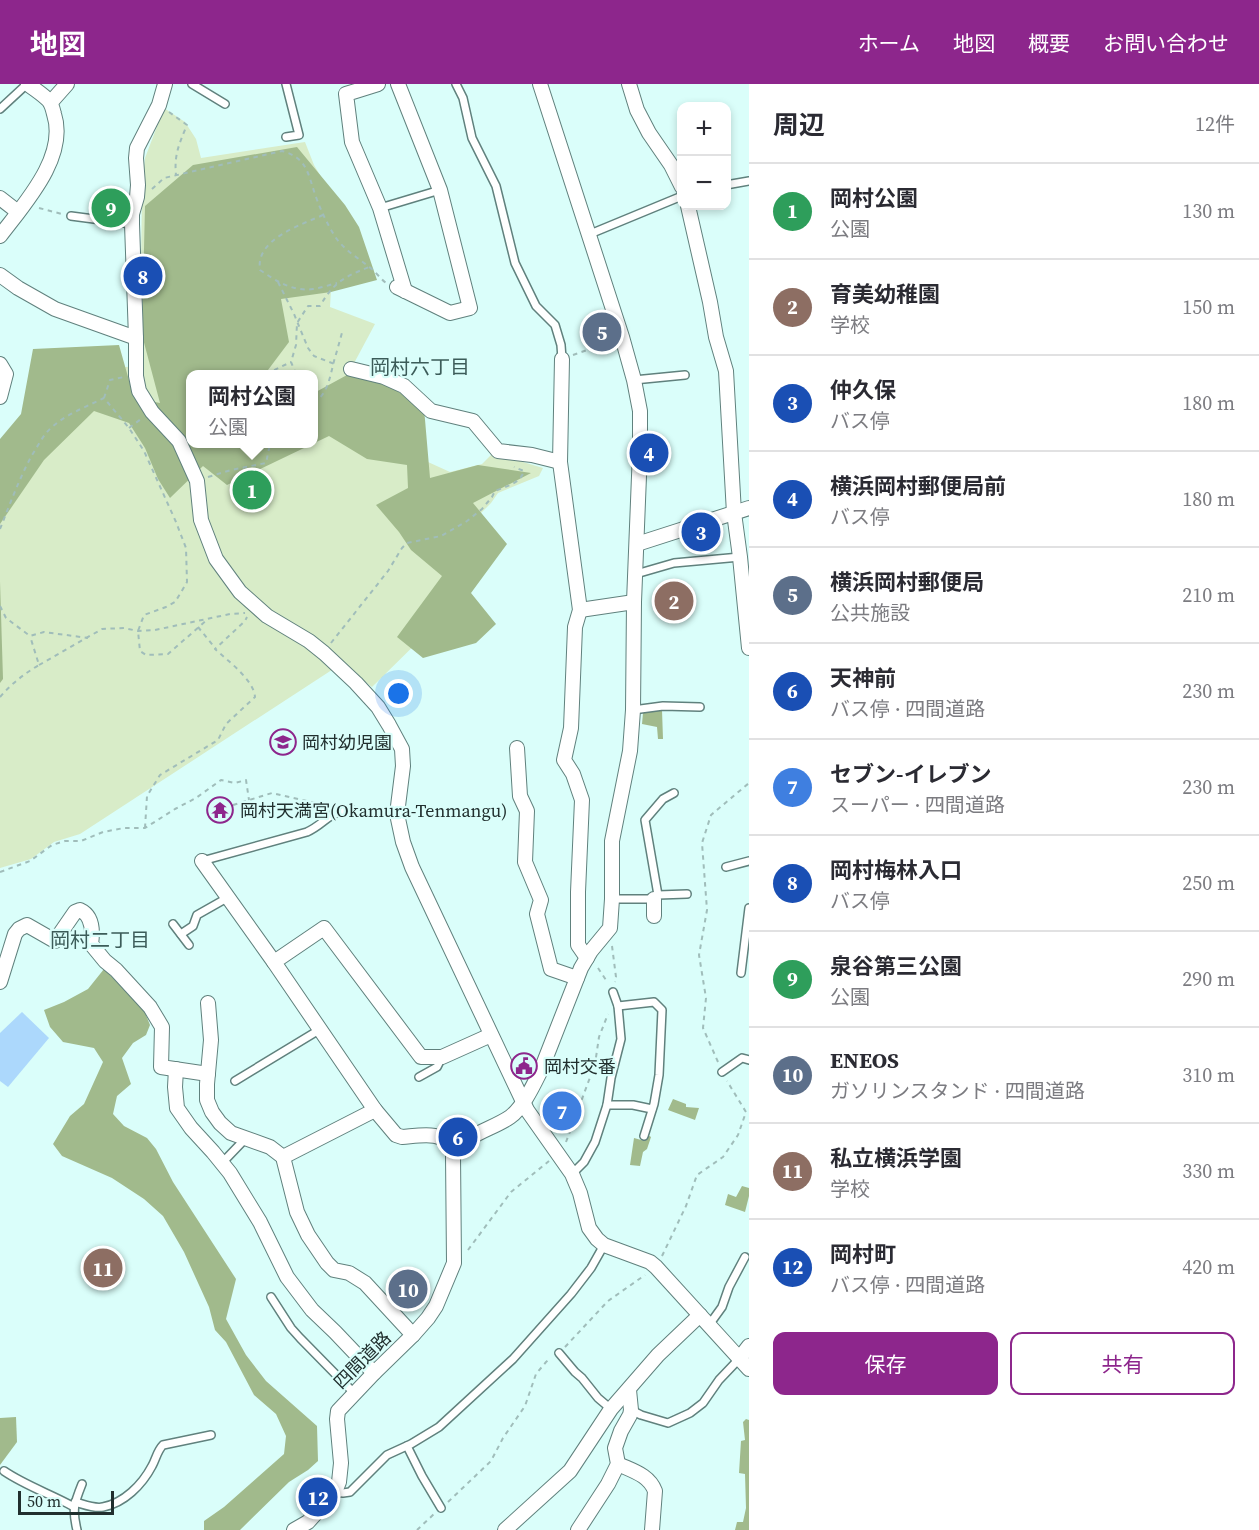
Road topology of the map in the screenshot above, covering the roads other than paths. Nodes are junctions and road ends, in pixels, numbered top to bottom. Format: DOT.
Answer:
graph roads {
  1 [pos="28,84"];
  2 [pos="67,84"];
  3 [pos="165,84"];
  4 [pos="192,84"];
  5 [pos="286,84"];
  6 [pos="378,84"];
  7 [pos="398,84"];
  8 [pos="456,84"];
  9 [pos="540,84"];
  10 [pos="629,84"];
  11 [pos="51,102"];
  12 [pos="225,104"];
  13 [pos="0,109"];
  14 [pos="286,137"];
  15 [pos="676,163"];
  16 [pos="749,181"];
  17 [pos="731,184"];
  18 [pos="440,190"];
  19 [pos="0,198"];
  20 [pos="677,198"];
  21 [pos="21,208"];
  22 [pos="380,208"];
  23 [pos="689,210"];
  24 [pos="71,216"];
  25 [pos="132,224"];
  26 [pos="590,234"];
  27 [pos="0,236"];
  28 [pos="0,275"];
  29 [pos="136,338"];
  30 [pos="562,359"];
  31 [pos="0,364"];
  32 [pos="351,369"];
  33 [pos="685,375"];
  34 [pos="634,380"];
  35 [pos="0,398"];
  36 [pos="560,462"];
  37 [pos="749,508"];
  38 [pos="734,513"];
  39 [pos="637,544"];
  40 [pos="740,557"];
  41 [pos="636,574"];
  42 [pos="634,602"];
  43 [pos="580,610"];
  44 [pos="748,633"];
  45 [pos="749,648"];
  46 [pos="700,707"];
  47 [pos="633,710"];
  48 [pos="517,748"];
  49 [pos="674,793"];
  50 [pos="351,809"];
  51 [pos="202,861"];
  52 [pos="749,861"];
  53 [pos="726,867"];
  54 [pos="687,894"];
  55 [pos="656,897"];
  56 [pos="227,898"];
  57 [pos="612,899"];
  58 [pos="749,908"];
  59 [pos="654,916"];
  60 [pos="173,924"];
  61 [pos="181,934"];
  62 [pos="189,945"];
  63 [pos="587,958"];
  64 [pos="274,962"];
  65 [pos="741,973"];
  66 [pos="577,978"];
  67 [pos="0,982"];
  68 [pos="613,992"];
  69 [pos="208,1002"];
  70 [pos="618,1006"];
  71 [pos="319,1030"];
  72 [pos="491,1035"];
  73 [pos="442,1057"];
  74 [pos="749,1060"];
  75 [pos="176,1069"];
  76 [pos="722,1072"];
  77 [pos="208,1074"];
  78 [pos="419,1077"];
  79 [pos="235,1081"];
  80 [pos="523,1101"];
  81 [pos="607,1105"];
  82 [pos="652,1109"];
  83 [pos="375,1110"];
  84 [pos="644,1136"];
  85 [pos="246,1138"];
  86 [pos="457,1148"];
  87 [pos="283,1157"];
  88 [pos="222,1163"];
  89 [pos="572,1174"];
  90 [pos="604,1245"];
  91 [pos="745,1257"];
  92 [pos="271,1297"];
  93 [pos="705,1320"];
  94 [pos="413,1335"];
  95 [pos="749,1346"];
  96 [pos="559,1353"];
  97 [pos="744,1364"];
  98 [pos="374,1372"];
  99 [pos="629,1390"];
  100 [pos="354,1394"];
  101 [pos="611,1409"];
  102 [pos="631,1410"];
  103 [pos="211,1435"];
  104 [pos="407,1446"];
  105 [pos="618,1464"];
  106 [pos="4,1471"];
  107 [pos="82,1484"];
  108 [pos="335,1492"];
  109 [pos="74,1505"];
  110 [pos="441,1508"];
  111 [pos="77,1530"];
  112 [pos="294,1530"];
  113 [pos="505,1530"];
  114 [pos="579,1530"];
  115 [pos="652,1530"];
  1 -- 11 [label="street"];
  1 -- 13 [label="lane"];
  2 -- 11 [label="street"];
  3 -- 25 [label="street"];
  4 -- 12 [label="lane"];
  5 -- 14 [label="lane"];
  6 -- 22 [label="street"];
  7 -- 18 [label="street"];
  8 -- 30 [label="lane"];
  9 -- 26 [label="street"];
  10 -- 15 [label="street"];
  11 -- 21 [label="street"];
  16 -- 17 [label="lane"];
  18 -- 22 [label="lane"];
  18 -- 22 [label="street"];
  19 -- 21 [label="street"];
  20 -- 26 [label="lane"];
  21 -- 27 [label="street"];
  23 -- 38 [label="street"];
  24 -- 25 [label="lane"];
  25 -- 29 [label="street"];
  26 -- 34 [label="street"];
  28 -- 29 [label="street"];
  29 -- 72 [label="street"];
  30 -- 36 [label="street"];
  31 -- 35 [label="street"];
  32 -- 36 [label="street"];
  33 -- 34 [label="lane"];
  34 -- 39 [label="street"];
  36 -- 43 [label="street"];
  37 -- 38 [label="street"];
  38 -- 39 [label="street"];
  38 -- 40 [label="street"];
  39 -- 41 [label="street"];
  40 -- 41 [label="lane"];
  40 -- 44 [label="street"];
  41 -- 42 [label="street"];
  42 -- 43 [label="street"];
  42 -- 47 [label="street"];
  43 -- 63 [label="street"];
  44 -- 45 [label="street"];
  46 -- 47 [label="lane"];
  47 -- 57 [label="street"];
  48 -- 66 [label="street"];
  49 -- 55 [label="lane"];
  50 -- 51 [label="lane"];
  51 -- 56 [label="street"];
  52 -- 53 [label="lane"];
  54 -- 55 [label="lane"];
  55 -- 57 [label="lane"];
  55 -- 59 [label="street"];
  56 -- 61 [label="lane"];
  56 -- 64 [label="street"];
  57 -- 63 [label="street"];
  58 -- 65 [label="lane"];
  60 -- 61 [label="lane"];
  61 -- 62 [label="lane"];
  63 -- 66 [label="street"];
  64 -- 71 [label="street"];
  64 -- 73 [label="street"];
  66 -- 80 [label="street"];
  67 -- 75 [label="street"];
  68 -- 70 [label="lane"];
  69 -- 77 [label="street"];
  70 -- 81 [label="lane"];
  70 -- 82 [label="lane"];
  71 -- 79 [label="lane"];
  71 -- 83 [label="street"];
  72 -- 73 [label="street"];
  72 -- 80 [label="street"];
  73 -- 78 [label="lane"];
  74 -- 76 [label="lane"];
  75 -- 77 [label="street"];
  75 -- 88 [label="street"];
  77 -- 85 [label="street"];
  80 -- 86 [label="street"];
  80 -- 89 [label="street"];
  81 -- 82 [label="lane"];
  81 -- 89 [label="lane"];
  82 -- 84 [label="lane"];
  83 -- 86 [label="street"];
  83 -- 87 [label="street"];
  85 -- 87 [label="street"];
  85 -- 88 [label="lane"];
  86 -- 94 [label="street, 四間道路"];
  87 -- 94 [label="street"];
  88 -- 98 [label="street"];
  89 -- 90 [label="street"];
  90 -- 93 [label="street"];
  90 -- 104 [label="lane"];
  91 -- 93 [label="lane"];
  92 -- 100 [label="lane"];
  93 -- 97 [label="street"];
  93 -- 99 [label="street"];
  94 -- 98 [label="street, 四間道路"];
  95 -- 97 [label="street"];
  96 -- 101 [label="lane"];
  97 -- 102 [label="lane"];
  98 -- 100 [label="street, 四間道路"];
  99 -- 101 [label="street"];
  99 -- 102 [label="street"];
  100 -- 108 [label="street, 四間道路"];
  101 -- 113 [label="street"];
  102 -- 105 [label="street"];
  103 -- 109 [label="lane"];
  104 -- 108 [label="lane"];
  104 -- 110 [label="lane"];
  105 -- 114 [label="street"];
  105 -- 115 [label="street"];
  106 -- 109 [label="lane"];
  107 -- 109 [label="lane"];
  108 -- 112 [label="street"];
  109 -- 111 [label="lane"];
}
